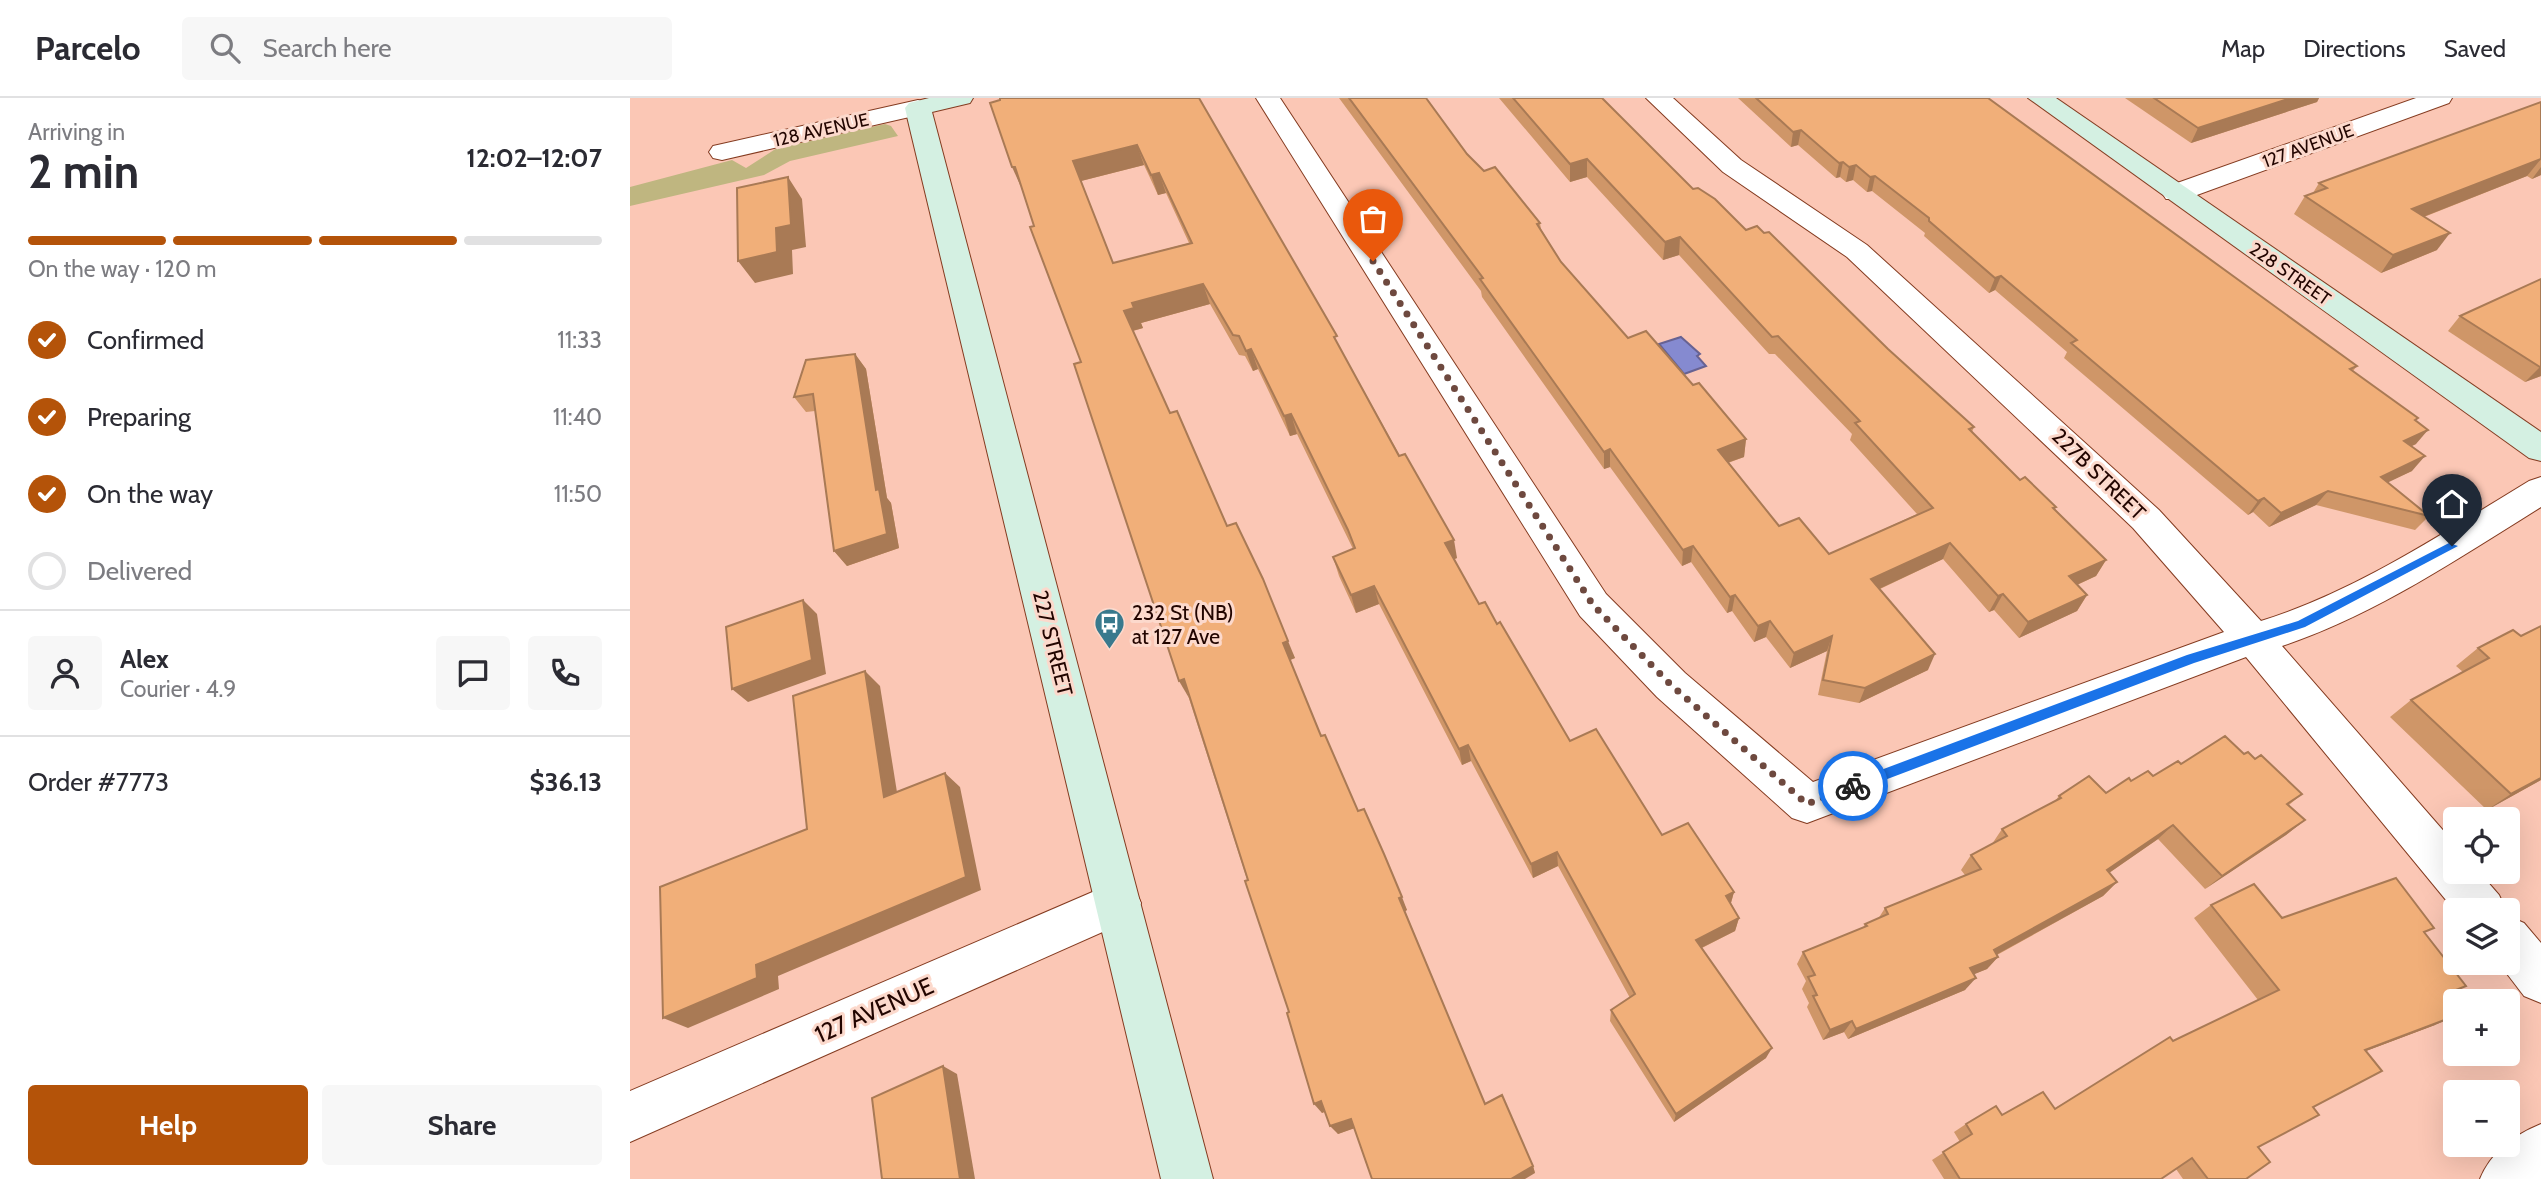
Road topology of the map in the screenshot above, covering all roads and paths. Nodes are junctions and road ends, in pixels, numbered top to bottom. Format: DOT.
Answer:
graph roads {
  1 [pos="961,98"];
  2 [pos="1268,98"];
  3 [pos="1658,98"];
  4 [pos="2040,98"];
  5 [pos="2440,98"];
  6 [pos="2404,103"];
  7 [pos="918,108"];
  8 [pos="722,152"];
  9 [pos="2176,193"];
  10 [pos="2541,449"];
  11 [pos="2541,490"];
  12 [pos="2254,639"];
  13 [pos="2473,898"];
  14 [pos="1118,903"];
  15 [pos="2520,954"];
  16 [pos="2541,979"];
  17 [pos="630,1117"];
  18 [pos="2541,1150"];
  19 [pos="1187,1179"];
  20 [pos="2506,1179"];
  1 -- 7 [label="street, 128 AVENUE"];
  2 -- 12 [label="street"];
  3 -- 12 [label="street, 227B STREET"];
  4 -- 9 [label="street, 228 STREET"];
  5 -- 6 [label="street, 127 AVENUE"];
  6 -- 9 [label="street, 127 AVENUE"];
  7 -- 8 [label="street, 128 AVENUE"];
  7 -- 14 [label="street, 227 STREET"];
  9 -- 10 [label="street, 228 STREET"];
  11 -- 12 [label="street"];
  12 -- 13 [label="street, 227B STREET"];
  14 -- 17 [label="street, 127 AVENUE"];
  14 -- 19 [label="street, 227 STREET"];
  15 -- 16 [label="street"];
  18 -- 20 [label="street"];
}
